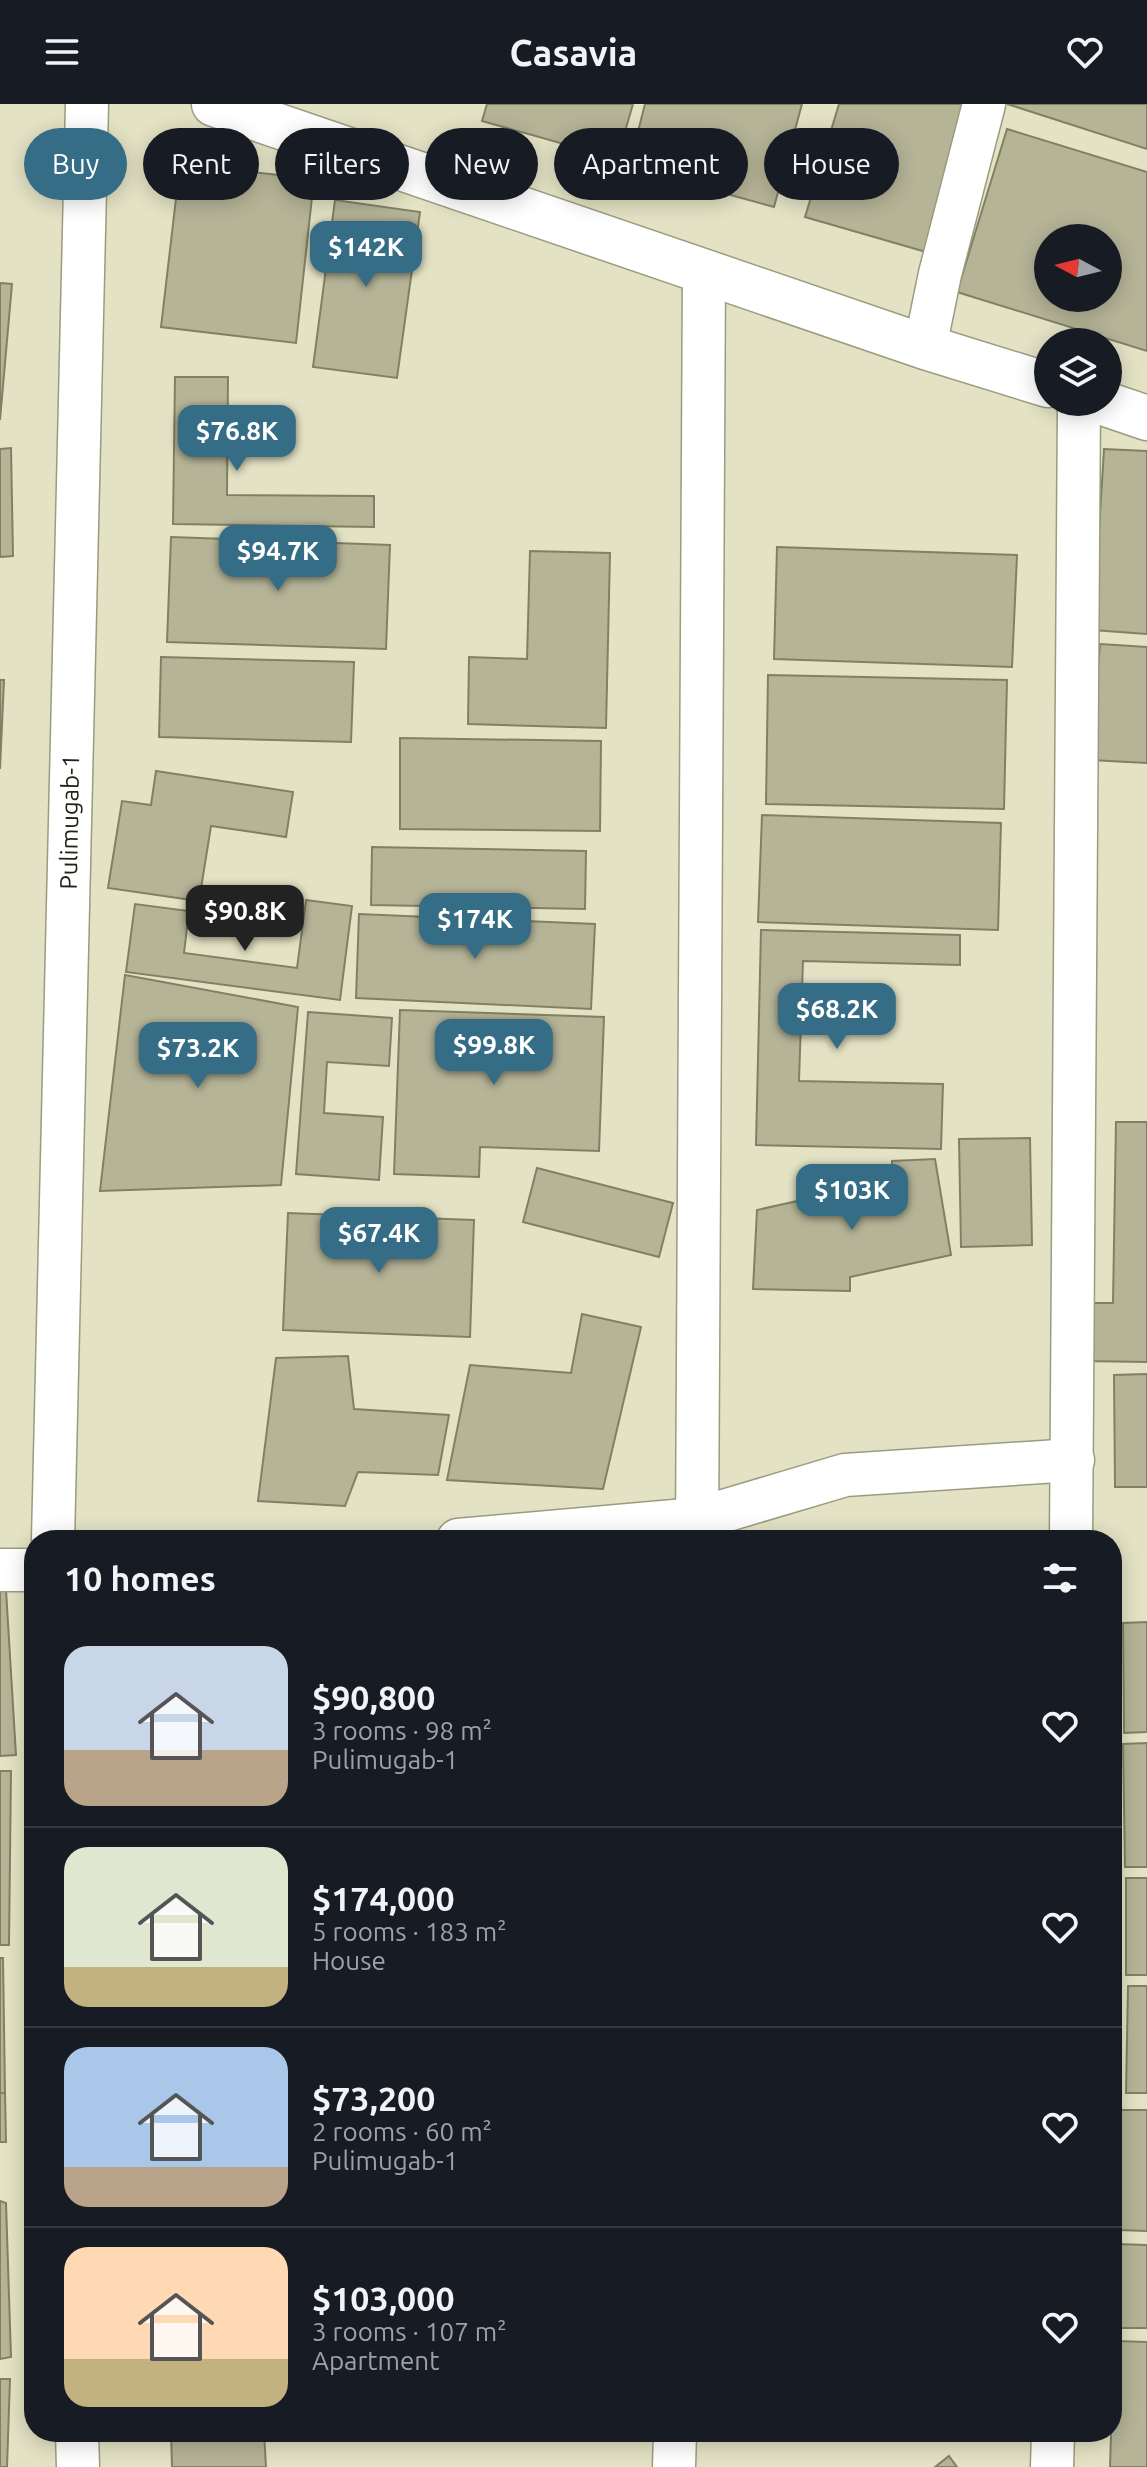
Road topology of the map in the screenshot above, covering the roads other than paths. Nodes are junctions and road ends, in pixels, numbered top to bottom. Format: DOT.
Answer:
graph roads {
  1 [pos="87,104"];
  2 [pos="214,104"];
  3 [pos="984,104"];
  4 [pos="704,272"];
  5 [pos="925,347"];
  6 [pos="1034,381"];
  7 [pos="1122,409"];
  8 [pos="1079,416"];
  9 [pos="1147,418"];
  10 [pos="1073,1460"];
  11 [pos="697,1529"];
  12 [pos="53,1530"];
  13 [pos="675,1530"];
  14 [pos="1071,1530"];
  15 [pos="0,1570"];
  16 [pos="24,1570"];
  17 [pos="77,2442"];
  18 [pos="675,2442"];
  19 [pos="1053,2442"];
  20 [pos="78,2467"];
  21 [pos="674,2467"];
  22 [pos="1052,2467"];
  1 -- 12 [label="street, Pulimugab-1"];
  2 -- 4 [label="street"];
  3 -- 5 [label="street"];
  4 -- 5 [label="street"];
  4 -- 11 [label="street"];
  5 -- 6 [label="street"];
  7 -- 9 [label="street"];
  8 -- 10 [label="street"];
  10 -- 11 [label="street"];
  10 -- 14 [label="street"];
  11 -- 13 [label="street"];
  15 -- 16 [label="street"];
  17 -- 20 [label="street"];
  18 -- 21 [label="street"];
  19 -- 22 [label="street"];
}
